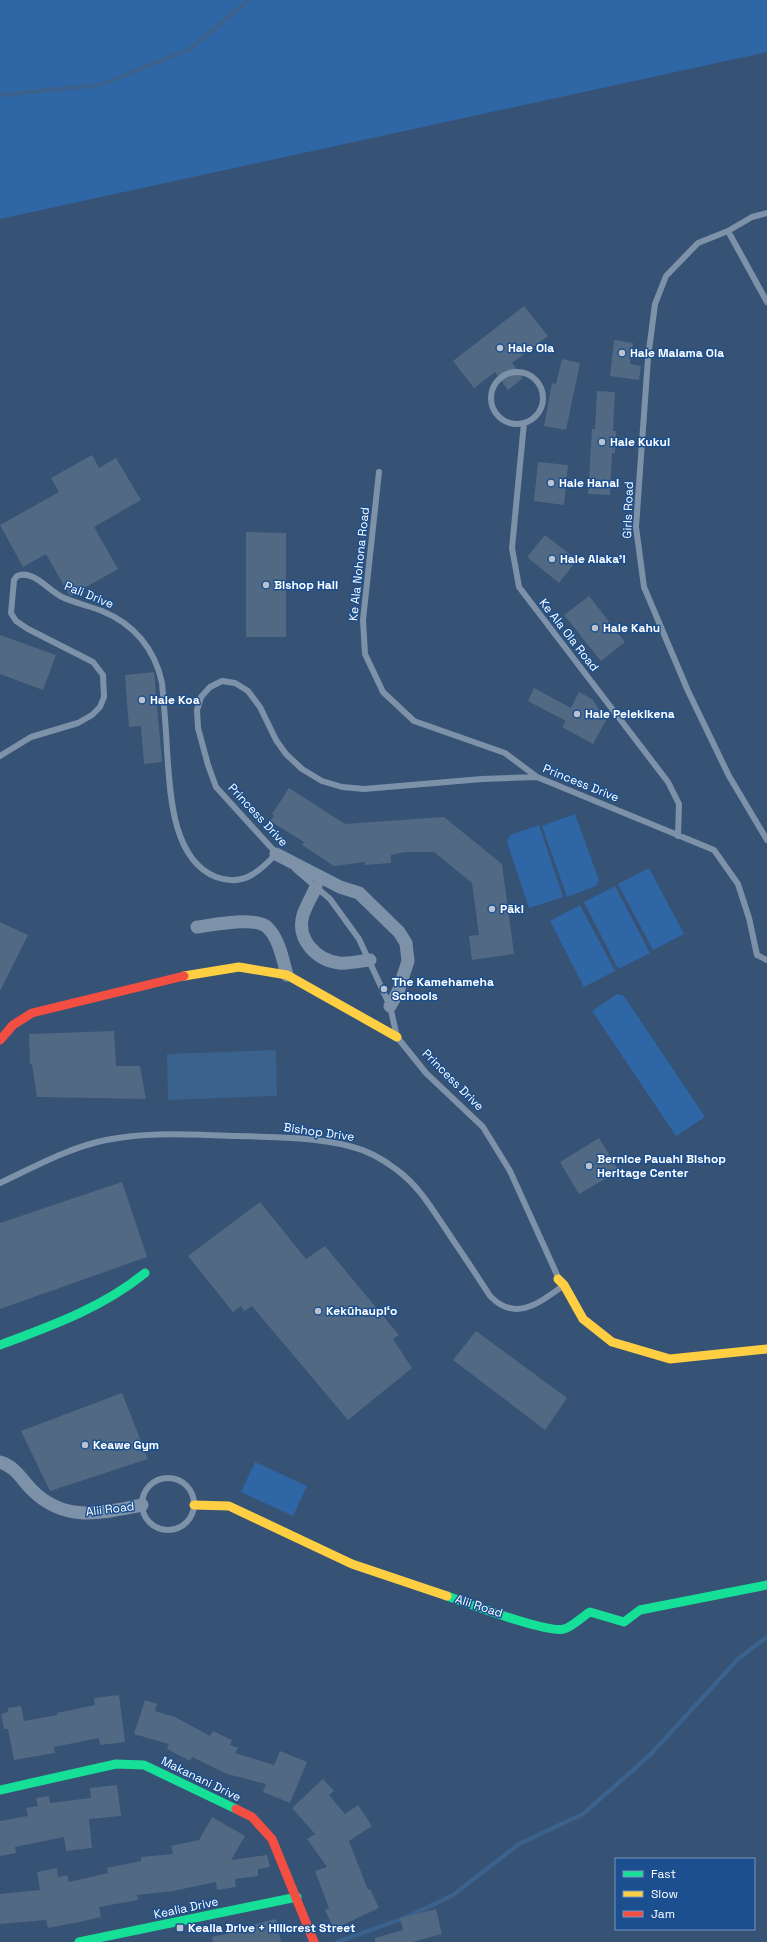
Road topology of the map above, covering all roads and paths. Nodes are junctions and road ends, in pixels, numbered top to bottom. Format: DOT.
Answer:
graph roads {
  1 [pos="767,213"];
  2 [pos="728,231"];
  3 [pos="767,302"];
  4 [pos="524,423"];
  5 [pos="379,472"];
  6 [pos="0,756"];
  7 [pos="536,777"];
  8 [pos="678,836"];
  9 [pos="767,840"];
  10 [pos="276,854"];
  11 [pos="316,887"];
  12 [pos="197,927"];
  13 [pos="370,960"];
  14 [pos="767,960"];
  15 [pos="287,975"];
  16 [pos="390,1006"];
  17 [pos="397,1037"];
  18 [pos="0,1040"];
  19 [pos="0,1183"];
  20 [pos="144,1274"];
  21 [pos="561,1282"];
  22 [pos="0,1344"];
  23 [pos="767,1349"];
  24 [pos="0,1462"];
  25 [pos="142,1505"];
  26 [pos="194,1505"];
  27 [pos="767,1585"];
  28 [pos="0,1790"];
  29 [pos="297,1897"];
  30 [pos="313,1940"];
  31 [pos="80,1942"];
  1 -- 2 [label="lane, Girls Road"];
  2 -- 3 [label="lane"];
  2 -- 9 [label="lane, Girls Road"];
  4 -- 4 [label="lane"];
  4 -- 8 [label="lane, Ke Ala Ola Road"];
  5 -- 7 [label="lane, Ke Ala Nohona Road"];
  6 -- 10 [label="lane, Pali Drive"];
  7 -- 8 [label="lane, Princess Drive"];
  7 -- 10 [label="lane, Princess Drive"];
  8 -- 14 [label="lane, Princess Drive"];
  10 -- 11 [label="lane, Princess Drive"];
  10 -- 16 [label="street"];
  11 -- 13 [label="lane, Princess Drive"];
  11 -- 13 [label="street"];
  12 -- 15 [label="street"];
  13 -- 16 [label="lane, Princess Drive"];
  15 -- 17 [label="street"];
  15 -- 18 [label="street"];
  16 -- 17 [label="lane, Princess Drive"];
  17 -- 21 [label="lane, Princess Drive"];
  19 -- 21 [label="lane, Bishop Drive"];
  20 -- 22 [label="street"];
  21 -- 23 [label="street, Princess Drive"];
  24 -- 25 [label="street, Alii Road"];
  25 -- 26 [label="lane"];
  25 -- 26 [label="lane"];
  26 -- 27 [label="street, Alii Road"];
  28 -- 29 [label="street, Makanani Drive"];
  29 -- 30 [label="street, Makanani Drive"];
  29 -- 31 [label="street, Kealia Drive"];
}
